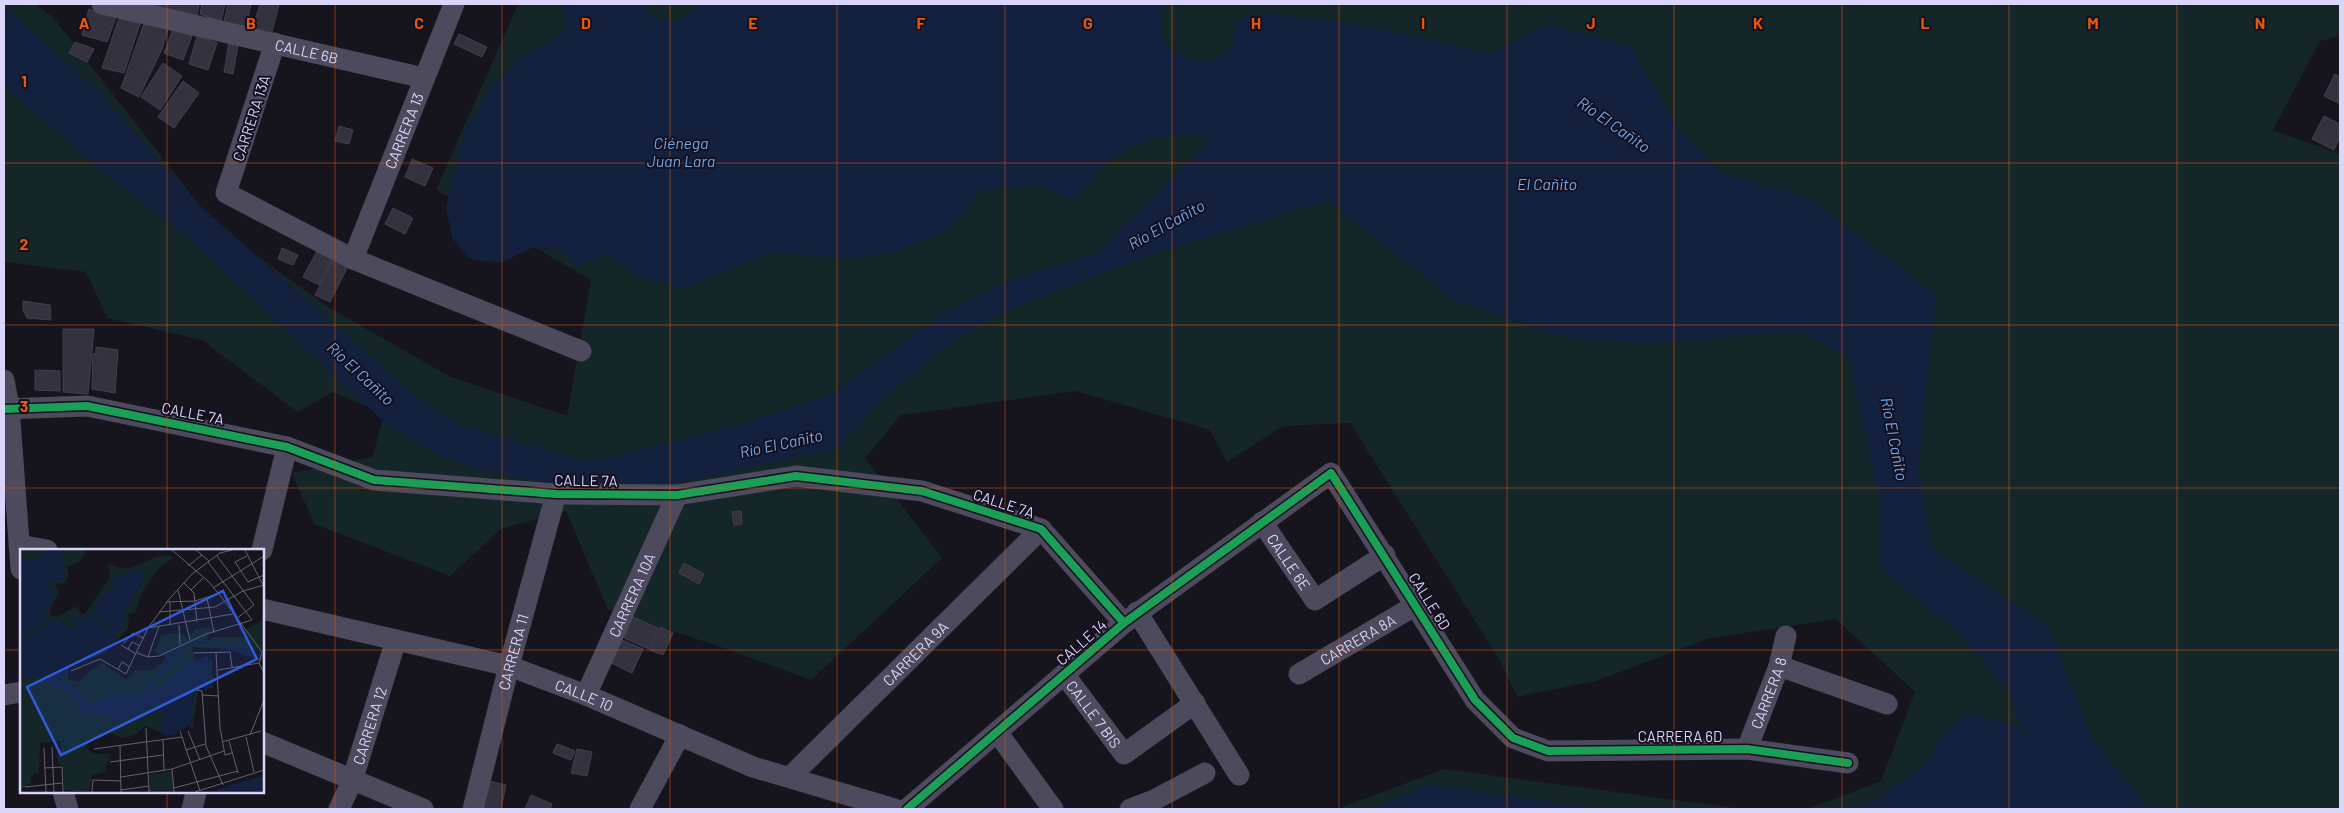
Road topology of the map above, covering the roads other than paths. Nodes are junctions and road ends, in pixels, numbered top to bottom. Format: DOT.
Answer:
graph roads {
  1 [pos="102,4"];
  2 [pos="454,4"];
  3 [pos="275,43"];
  4 [pos="424,78"];
  5 [pos="353,259"];
  6 [pos="581,351"];
  7 [pos="4,380"];
  8 [pos="6,408"];
  9 [pos="287,446"];
  10 [pos="1331,473"];
  11 [pos="9,486"];
  12 [pos="556,494"];
  13 [pos="677,495"];
  14 [pos="1262,522"];
  15 [pos="1041,529"];
  16 [pos="19,545"];
  17 [pos="41,549"];
  18 [pos="262,549"];
  19 [pos="1385,555"];
  20 [pos="20,557"];
  21 [pos="1416,605"];
  22 [pos="264,609"];
  23 [pos="1131,618"];
  24 [pos="1786,636"];
  25 [pos="396,640"];
  26 [pos="509,666"];
  27 [pos="1779,666"];
  28 [pos="1064,674"];
  29 [pos="1298,674"];
  30 [pos="20,692"];
  31 [pos="586,695"];
  32 [pos="4,696"];
  33 [pos="1195,703"];
  34 [pos="1887,704"];
  35 [pos="997,732"];
  36 [pos="680,735"];
  37 [pos="1513,738"];
  38 [pos="264,743"];
  39 [pos="1747,750"];
  40 [pos="1848,763"];
  41 [pos="1205,773"];
  42 [pos="1239,775"];
  43 [pos="790,777"];
  44 [pos="352,781"];
  45 [pos="63,793"];
  46 [pos="196,793"];
  47 [pos="68,809"];
  48 [pos="192,809"];
  49 [pos="339,809"];
  50 [pos="423,809"];
  51 [pos="473,809"];
  52 [pos="640,809"];
  53 [pos="895,809"];
  54 [pos="907,809"];
  55 [pos="1053,809"];
  56 [pos="1130,809"];
  1 -- 3 [label="street, CALLE 6B"];
  2 -- 4 [label="street, CARRERA 13"];
  3 -- 4 [label="street, CALLE 6B"];
  3 -- 5 [label="street, CARRERA 13A"];
  4 -- 5 [label="street, CARRERA 13"];
  5 -- 6 [label="street"];
  7 -- 8 [label="street"];
  8 -- 9 [label="street, CALLE 7A"];
  8 -- 11 [label="street"];
  9 -- 12 [label="street, CALLE 7A"];
  9 -- 18 [label="street"];
  10 -- 14 [label="street, CALLE 14"];
  10 -- 19 [label="street, CALLE 6D"];
  11 -- 16 [label="street"];
  12 -- 13 [label="street, CALLE 7A"];
  12 -- 26 [label="street, CARRERA 11"];
  13 -- 15 [label="street, CALLE 7A"];
  13 -- 31 [label="street, CARRERA 10A"];
  14 -- 19 [label="street, CALLE 6E"];
  14 -- 23 [label="street, CALLE 14"];
  15 -- 23 [label="street, CALLE 7A"];
  15 -- 43 [label="street, CARRERA 9A"];
  16 -- 17 [label="street"];
  16 -- 20 [label="street"];
  19 -- 21 [label="street, CALLE 6D"];
  21 -- 29 [label="street, CARRERA 8A"];
  21 -- 37 [label="street, CALLE 6D"];
  22 -- 25 [label="street, CALLE 10"];
  23 -- 28 [label="street, CALLE 14"];
  23 -- 33 [label="street, CALLE 7A"];
  24 -- 27 [label="street, CARRERA 8"];
  25 -- 26 [label="street, CALLE 10"];
  25 -- 44 [label="street, CARRERA 12"];
  26 -- 31 [label="street, CALLE 10"];
  26 -- 51 [label="street, CARRERA 11"];
  27 -- 34 [label="street"];
  27 -- 39 [label="street, CARRERA 8"];
  28 -- 33 [label="street, CALLE 7 BIS"];
  28 -- 35 [label="street, CALLE 14"];
  30 -- 32 [label="street"];
  31 -- 36 [label="street, CALLE 10"];
  33 -- 42 [label="street, CALLE 7A"];
  35 -- 54 [label="street, CALLE 14"];
  35 -- 55 [label="street"];
  36 -- 43 [label="street, CALLE 10"];
  36 -- 52 [label="street"];
  37 -- 39 [label="street, CARRERA 6D"];
  38 -- 44 [label="street"];
  39 -- 40 [label="street, CARRERA 6D"];
  41 -- 56 [label="street"];
  43 -- 53 [label="street, CALLE 10"];
  44 -- 49 [label="street, CARRERA 12"];
  44 -- 50 [label="street"];
  45 -- 47 [label="street"];
  46 -- 48 [label="street"];
}
